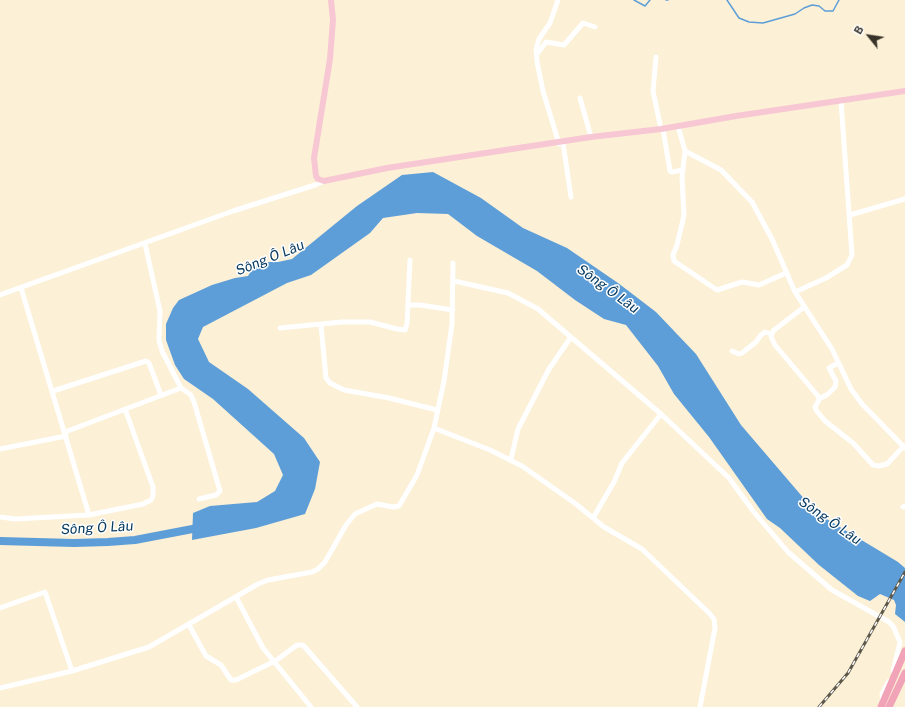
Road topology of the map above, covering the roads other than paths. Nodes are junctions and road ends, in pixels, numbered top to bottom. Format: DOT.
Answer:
graph roads {
  1 [pos="331,0"];
  2 [pos="558,0"];
  3 [pos="595,27"];
  4 [pos="536,55"];
  5 [pos="656,57"];
  6 [pos="905,91"];
  7 [pos="580,98"];
  8 [pos="842,101"];
  9 [pos="678,126"];
  10 [pos="662,129"];
  11 [pos="591,137"];
  12 [pos="561,143"];
  13 [pos="685,151"];
  14 [pos="683,170"];
  15 [pos="324,181"];
  16 [pos="572,197"];
  17 [pos="905,199"];
  18 [pos="850,215"];
  19 [pos="145,244"];
  20 [pos="410,260"];
  21 [pos="453,263"];
  22 [pos="786,273"];
  23 [pos="454,280"];
  24 [pos="21,288"];
  25 [pos="795,292"];
  26 [pos="0,295"];
  27 [pos="408,305"];
  28 [pos="804,307"];
  29 [pos="453,310"];
  30 [pos="321,325"];
  31 [pos="280,328"];
  32 [pos="771,334"];
  33 [pos="570,337"];
  34 [pos="732,351"];
  35 [pos="838,363"];
  36 [pos="181,388"];
  37 [pos="53,391"];
  38 [pos="161,395"];
  39 [pos="819,399"];
  40 [pos="125,409"];
  41 [pos="437,410"];
  42 [pos="661,414"];
  43 [pos="434,428"];
  44 [pos="65,434"];
  45 [pos="904,447"];
  46 [pos="0,449"];
  47 [pos="511,459"];
  48 [pos="199,499"];
  49 [pos="89,514"];
  50 [pos="0,517"];
  51 [pos="593,518"];
  52 [pos="236,597"];
  53 [pos="0,608"];
  54 [pos="189,625"];
  55 [pos="905,651"];
  56 [pos="274,662"];
  57 [pos="72,671"];
  58 [pos="905,673"];
  59 [pos="0,688"];
  60 [pos="884,705"];
  61 [pos="311,707"];
  62 [pos="357,707"];
  63 [pos="700,707"];
  1 -- 15 [label="main road"];
  2 -- 4 [label="street"];
  3 -- 4 [label="street"];
  4 -- 12 [label="street"];
  5 -- 10 [label="street"];
  6 -- 8 [label="main road"];
  7 -- 11 [label="street"];
  8 -- 9 [label="main road"];
  8 -- 18 [label="street"];
  9 -- 10 [label="main road"];
  9 -- 13 [label="street"];
  10 -- 11 [label="main road"];
  10 -- 14 [label="street"];
  11 -- 12 [label="main road"];
  12 -- 15 [label="main road"];
  12 -- 16 [label="street"];
  13 -- 14 [label="street"];
  13 -- 22 [label="street"];
  14 -- 22 [label="street"];
  15 -- 19 [label="street"];
  17 -- 18 [label="street"];
  18 -- 25 [label="street"];
  19 -- 24 [label="street"];
  19 -- 36 [label="street"];
  20 -- 27 [label="street"];
  21 -- 23 [label="street"];
  22 -- 25 [label="street"];
  23 -- 29 [label="street"];
  23 -- 33 [label="street"];
  24 -- 26 [label="street"];
  24 -- 37 [label="street"];
  25 -- 28 [label="street"];
  27 -- 29 [label="street"];
  27 -- 30 [label="street"];
  28 -- 32 [label="street"];
  28 -- 35 [label="street"];
  29 -- 41 [label="street"];
  30 -- 31 [label="street"];
  30 -- 41 [label="street"];
  32 -- 34 [label="street"];
  32 -- 39 [label="street"];
  33 -- 42 [label="street"];
  33 -- 47 [label="street"];
  35 -- 39 [label="street"];
  35 -- 45 [label="street"];
  36 -- 38 [label="street"];
  36 -- 48 [label="street"];
  37 -- 38 [label="street"];
  37 -- 44 [label="street"];
  38 -- 40 [label="street"];
  39 -- 45 [label="street"];
  40 -- 44 [label="street"];
  40 -- 49 [label="street"];
  41 -- 43 [label="street"];
  42 -- 51 [label="street"];
  42 -- 60 [label="street"];
  43 -- 47 [label="street"];
  43 -- 52 [label="street"];
  44 -- 46 [label="street"];
  44 -- 49 [label="street"];
  47 -- 51 [label="street"];
  49 -- 50 [label="street"];
  51 -- 63 [label="street"];
  52 -- 54 [label="street"];
  52 -- 56 [label="street"];
  53 -- 57 [label="street"];
  54 -- 56 [label="street"];
  54 -- 57 [label="street"];
  55 -- 60 [label="highway"];
  56 -- 61 [label="street"];
  56 -- 62 [label="street"];
  57 -- 59 [label="street"];
  58 -- 60 [label="highway"];
}
